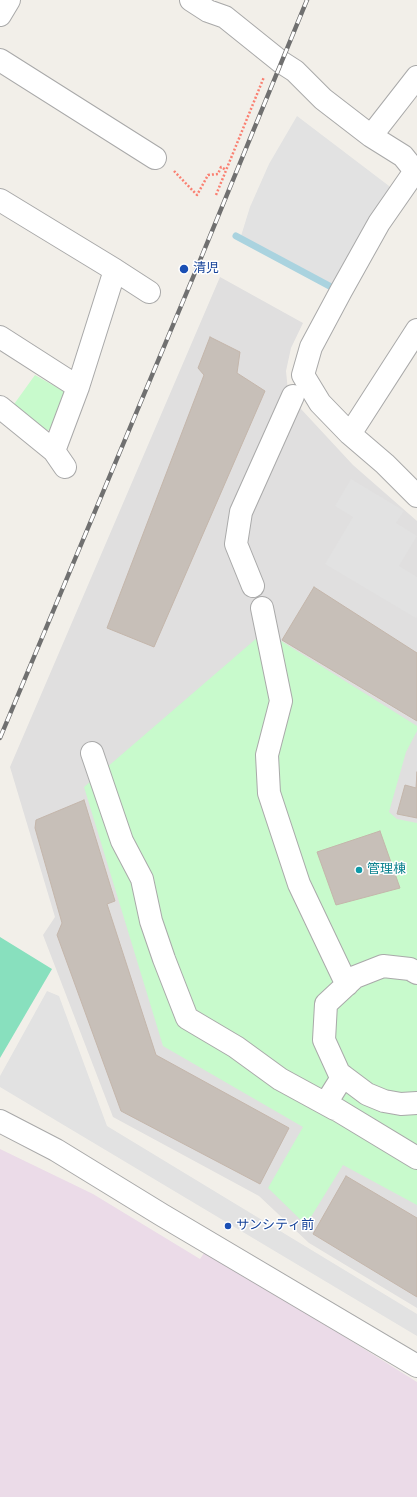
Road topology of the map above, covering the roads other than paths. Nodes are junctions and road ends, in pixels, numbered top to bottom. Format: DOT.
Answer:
graph roads {
  1 [pos="9,0"];
  2 [pos="191,0"];
  3 [pos="0,15"];
  4 [pos="0,60"];
  5 [pos="417,76"];
  6 [pos="371,136"];
  7 [pos="155,158"];
  8 [pos="0,200"];
  9 [pos="115,270"];
  10 [pos="149,292"];
  11 [pos="417,330"];
  12 [pos="0,337"];
  13 [pos="78,387"];
  14 [pos="293,396"];
  15 [pos="0,407"];
  16 [pos="350,434"];
  17 [pos="417,496"];
  18 [pos="253,586"];
  19 [pos="262,608"];
  20 [pos="92,753"];
  21 [pos="417,973"];
  22 [pos="347,985"];
  23 [pos="343,1076"];
  24 [pos="417,1103"];
  25 [pos="335,1109"];
  26 [pos="0,1121"];
  27 [pos="417,1158"];
  28 [pos="417,1366"];
  1 -- 3 [label="street"];
  2 -- 6 [label="street"];
  4 -- 7 [label="street"];
  5 -- 6 [label="street"];
  6 -- 16 [label="street"];
  8 -- 9 [label="street"];
  9 -- 10 [label="street"];
  9 -- 13 [label="street"];
  11 -- 16 [label="street"];
  12 -- 13 [label="street"];
  13 -- 15 [label="street"];
  14 -- 18 [label="street"];
  16 -- 17 [label="street"];
  19 -- 22 [label="street"];
  20 -- 25 [label="street"];
  21 -- 22 [label="street"];
  22 -- 23 [label="street"];
  23 -- 24 [label="street"];
  23 -- 25 [label="street"];
  25 -- 27 [label="street"];
  26 -- 28 [label="street"];
}
